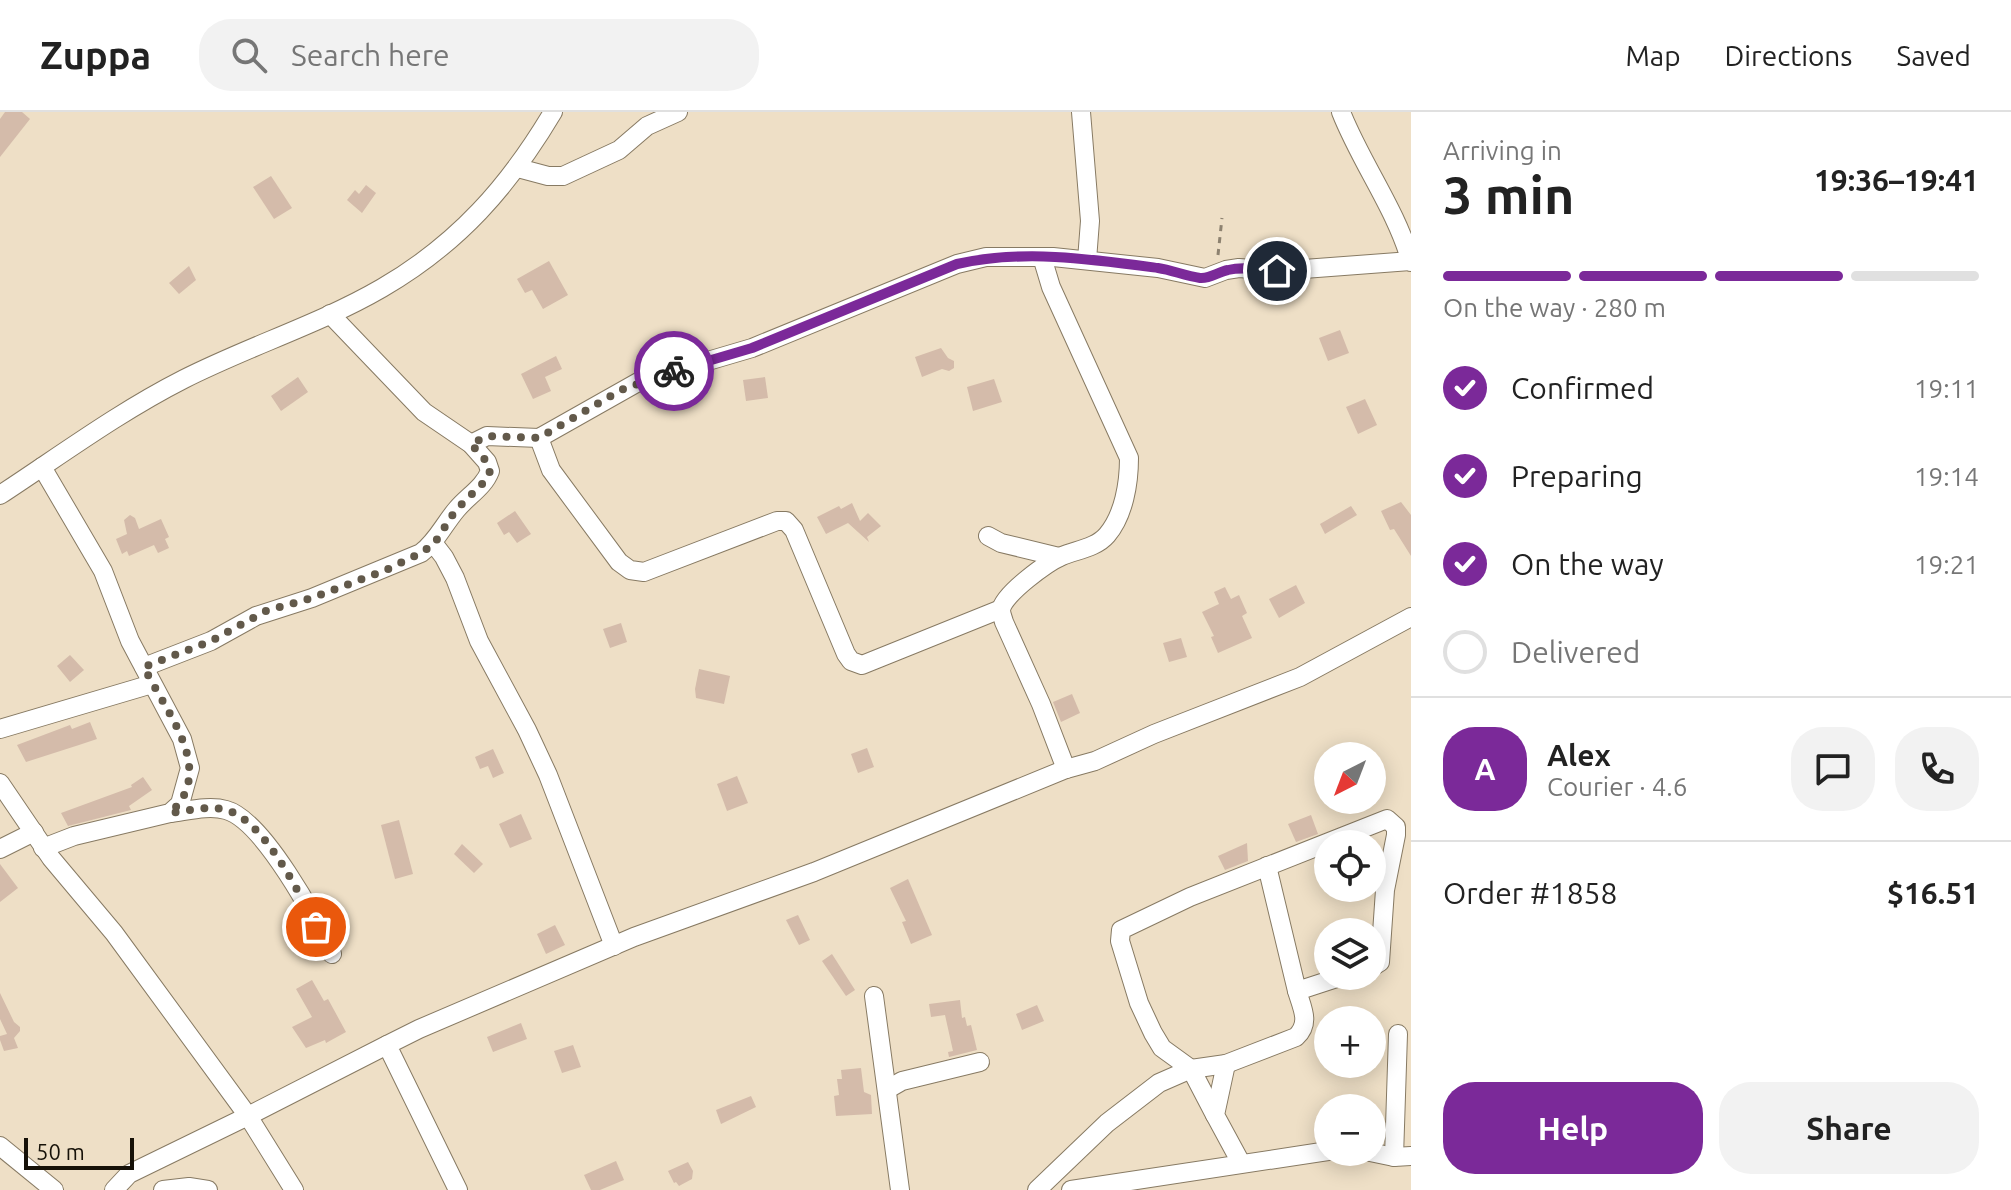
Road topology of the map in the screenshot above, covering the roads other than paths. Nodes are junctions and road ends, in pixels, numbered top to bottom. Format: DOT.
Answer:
graph roads {
  1 [pos="553,112"];
  2 [pos="678,112"];
  3 [pos="1081,112"];
  4 [pos="1341,112"];
  5 [pos="518,168"];
  6 [pos="1042,257"];
  7 [pos="1087,260"];
  8 [pos="1411,262"];
  9 [pos="330,314"];
  10 [pos="539,438"];
  11 [pos="471,444"];
  12 [pos="42,467"];
  13 [pos="0,495"];
  14 [pos="988,536"];
  15 [pos="434,544"];
  16 [pos="1059,557"];
  17 [pos="1001,609"];
  18 [pos="1411,617"];
  19 [pos="148,676"];
  20 [pos="0,729"];
  21 [pos="1066,769"];
  22 [pos="0,783"];
  23 [pos="170,813"];
  24 [pos="39,840"];
  25 [pos="0,849"];
  26 [pos="1267,866"];
  27 [pos="1383,918"];
  28 [pos="614,946"];
  29 [pos="332,954"];
  30 [pos="1314,985"];
  31 [pos="1297,991"];
  32 [pos="874,996"];
  33 [pos="1398,1034"];
  34 [pos="387,1045"];
  35 [pos="980,1062"];
  36 [pos="1226,1064"];
  37 [pos="1191,1069"];
  38 [pos="888,1089"];
  39 [pos="1215,1115"];
  40 [pos="248,1116"];
  41 [pos="0,1146"];
  42 [pos="1314,1153"];
  43 [pos="1402,1156"];
  44 [pos="1241,1163"];
  45 [pos="54,1190"];
  46 [pos="114,1190"];
  47 [pos="163,1190"];
  48 [pos="208,1190"];
  49 [pos="294,1190"];
  50 [pos="458,1190"];
  51 [pos="900,1190"];
  52 [pos="1037,1190"];
  53 [pos="1071,1190"];
  1 -- 5 [label="street"];
  2 -- 5 [label="street"];
  3 -- 7 [label="street"];
  4 -- 8 [label="street"];
  5 -- 9 [label="street"];
  6 -- 7 [label="street"];
  6 -- 10 [label="street"];
  6 -- 16 [label="street"];
  7 -- 8 [label="street"];
  9 -- 11 [label="street"];
  9 -- 12 [label="street"];
  10 -- 11 [label="street"];
  10 -- 17 [label="street"];
  11 -- 15 [label="street"];
  12 -- 13 [label="street"];
  12 -- 19 [label="street"];
  14 -- 16 [label="street"];
  15 -- 19 [label="street"];
  15 -- 28 [label="street"];
  16 -- 17 [label="street"];
  17 -- 21 [label="street"];
  18 -- 21 [label="street"];
  19 -- 20 [label="street"];
  19 -- 23 [label="street"];
  21 -- 28 [label="street"];
  22 -- 24 [label="street"];
  23 -- 24 [label="street"];
  23 -- 29 [label="street"];
  24 -- 25 [label="street"];
  24 -- 40 [label="street"];
  26 -- 27 [label="street"];
  26 -- 31 [label="street"];
  26 -- 37 [label="street"];
  28 -- 34 [label="street"];
  30 -- 31 [label="street"];
  31 -- 36 [label="street"];
  32 -- 38 [label="street"];
  33 -- 43 [label="street"];
  34 -- 40 [label="street"];
  34 -- 50 [label="street"];
  35 -- 38 [label="street"];
  36 -- 37 [label="street"];
  36 -- 39 [label="street"];
  37 -- 39 [label="street"];
  37 -- 52 [label="street"];
  38 -- 51 [label="street"];
  39 -- 44 [label="street"];
  40 -- 46 [label="street"];
  40 -- 49 [label="street"];
  41 -- 45 [label="street"];
  42 -- 44 [label="street"];
  44 -- 53 [label="street"];
  47 -- 48 [label="street"];
}
